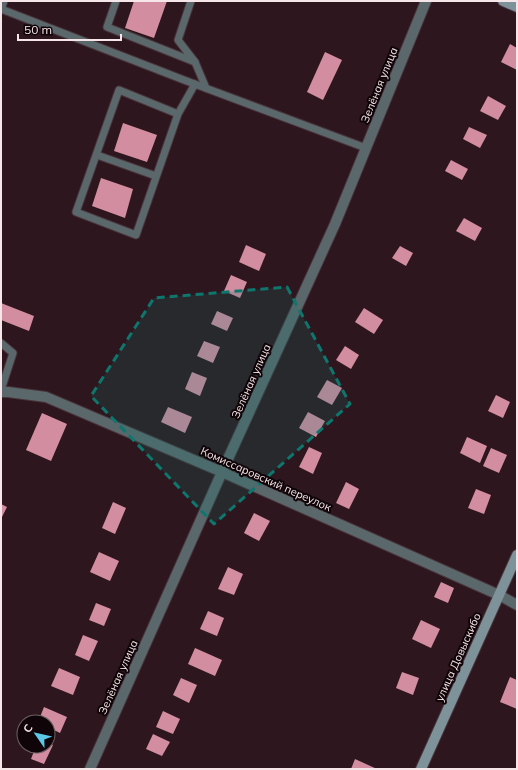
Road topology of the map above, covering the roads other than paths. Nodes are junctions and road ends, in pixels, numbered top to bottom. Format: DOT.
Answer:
graph roads {
  1 [pos="4,1"];
  2 [pos="116,1"];
  3 [pos="191,1"];
  4 [pos="426,1"];
  5 [pos="503,1"];
  6 [pos="517,7"];
  7 [pos="1,9"];
  8 [pos="195,62"];
  9 [pos="195,84"];
  10 [pos="206,88"];
  11 [pos="178,114"];
  12 [pos="366,148"];
  13 [pos="97,155"];
  14 [pos="156,176"];
  15 [pos="1,344"];
  16 [pos="1,391"];
  17 [pos="222,472"];
  18 [pos="517,555"];
  19 [pos="499,595"];
  20 [pos="517,605"];
  21 [pos="90,769"];
  22 [pos="421,769"];
  1 -- 7 [label="lane"];
  2 -- 8 [label="lane"];
  3 -- 8 [label="lane"];
  4 -- 12 [label="street, Зелёная улица"];
  5 -- 6 [label="street"];
  7 -- 9 [label="lane"];
  8 -- 10 [label="lane"];
  9 -- 10 [label="lane"];
  9 -- 11 [label="lane"];
  10 -- 12 [label="lane"];
  11 -- 13 [label="lane"];
  11 -- 14 [label="lane"];
  12 -- 17 [label="street, Зелёная улица"];
  13 -- 14 [label="lane"];
  13 -- 14 [label="lane"];
  15 -- 16 [label="lane"];
  16 -- 17 [label="street, Комиссаровский переулок"];
  17 -- 19 [label="street, Комиссаровский переулок"];
  17 -- 21 [label="street, Зелёная улица"];
  18 -- 19 [label="street, улица Довыскибо"];
  19 -- 20 [label="street, Комиссаровский переулок"];
  19 -- 22 [label="street, улица Довыскибо"];
}
